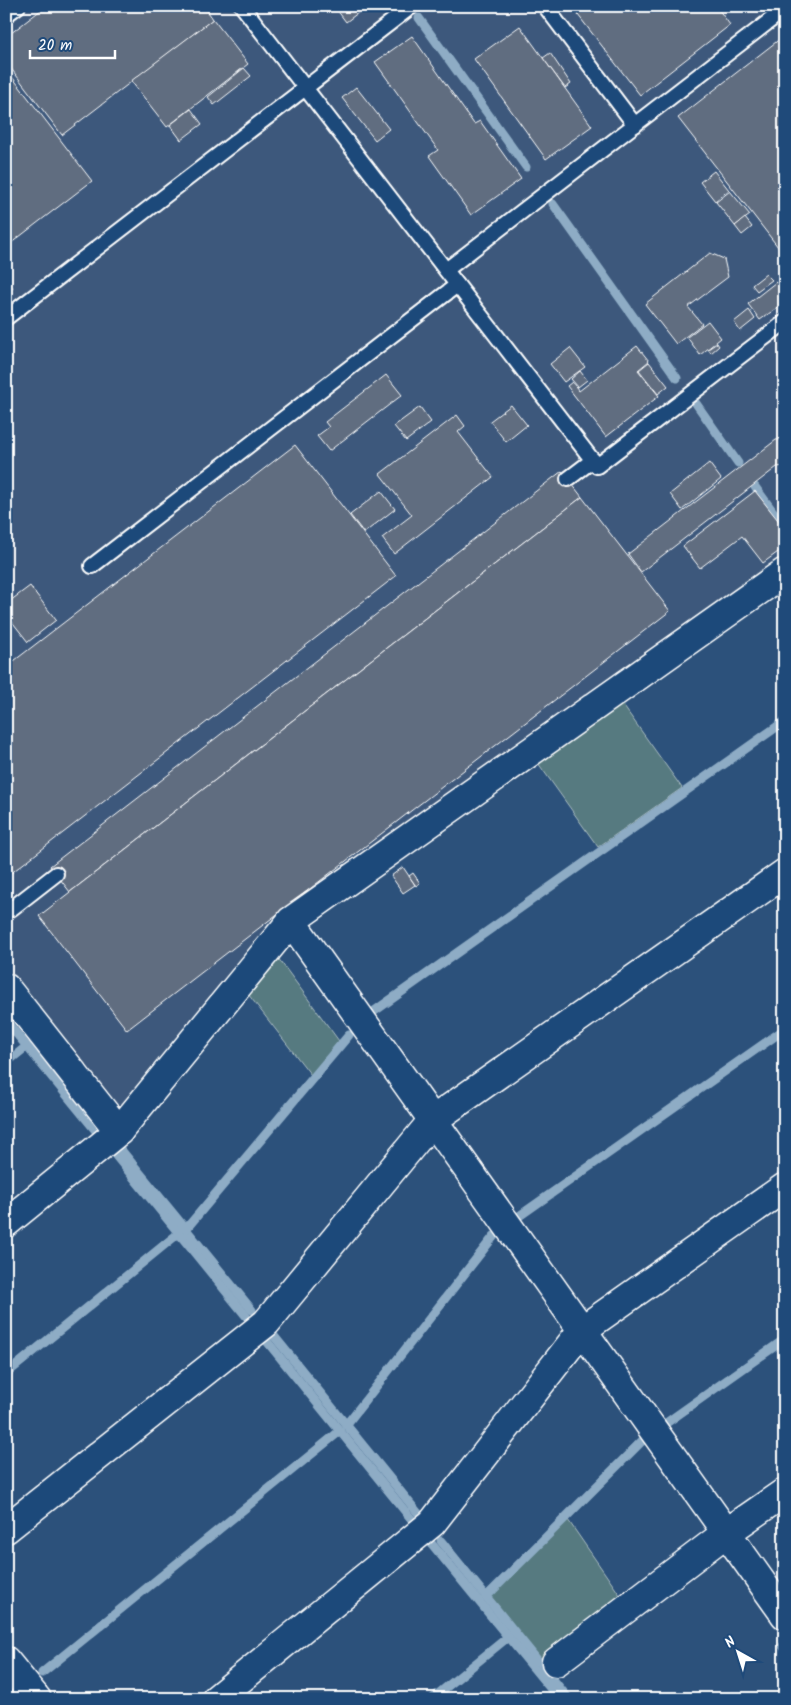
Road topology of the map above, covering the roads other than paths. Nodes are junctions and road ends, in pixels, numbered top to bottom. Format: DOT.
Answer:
graph roads {
  1 [pos="18,6"];
  2 [pos="242,6"];
  3 [pos="412,6"];
  4 [pos="545,6"];
  5 [pos="785,9"];
  6 [pos="6,15"];
  7 [pos="305,88"];
  8 [pos="635,125"];
  9 [pos="446,270"];
  10 [pos="457,285"];
  11 [pos="6,318"];
  12 [pos="785,322"];
  13 [pos="593,460"];
  14 [pos="568,479"];
  15 [pos="92,566"];
  16 [pos="785,572"];
  17 [pos="785,873"];
  18 [pos="56,874"];
  19 [pos="11,909"];
  20 [pos="291,922"];
  21 [pos="6,988"];
  22 [pos="432,1120"];
  23 [pos="119,1130"];
  24 [pos="785,1187"];
  25 [pos="6,1223"];
  26 [pos="582,1330"];
  27 [pos="785,1492"];
  28 [pos="6,1529"];
  29 [pos="726,1533"];
  30 [pos="785,1615"];
  31 [pos="6,1662"];
  32 [pos="556,1662"];
  33 [pos="37,1699"];
  34 [pos="216,1699"];
  1 -- 6 [label="lane"];
  2 -- 7 [label="lane"];
  3 -- 7 [label="lane"];
  4 -- 8 [label="lane"];
  5 -- 8 [label="lane"];
  7 -- 9 [label="lane"];
  7 -- 11 [label="lane"];
  8 -- 9 [label="lane"];
  9 -- 10 [label="lane"];
  10 -- 13 [label="lane"];
  10 -- 15 [label="lane"];
  12 -- 13 [label="lane"];
  13 -- 14 [label="lane"];
  16 -- 20 [label="street"];
  17 -- 22 [label="street"];
  18 -- 19 [label="lane"];
  20 -- 22 [label="street"];
  20 -- 23 [label="street"];
  21 -- 23 [label="street"];
  22 -- 26 [label="street"];
  22 -- 28 [label="street"];
  23 -- 25 [label="street"];
  24 -- 26 [label="street"];
  26 -- 29 [label="street"];
  26 -- 34 [label="street"];
  27 -- 29 [label="street"];
  29 -- 30 [label="street"];
  29 -- 32 [label="street"];
  31 -- 33 [label="street"];
}
